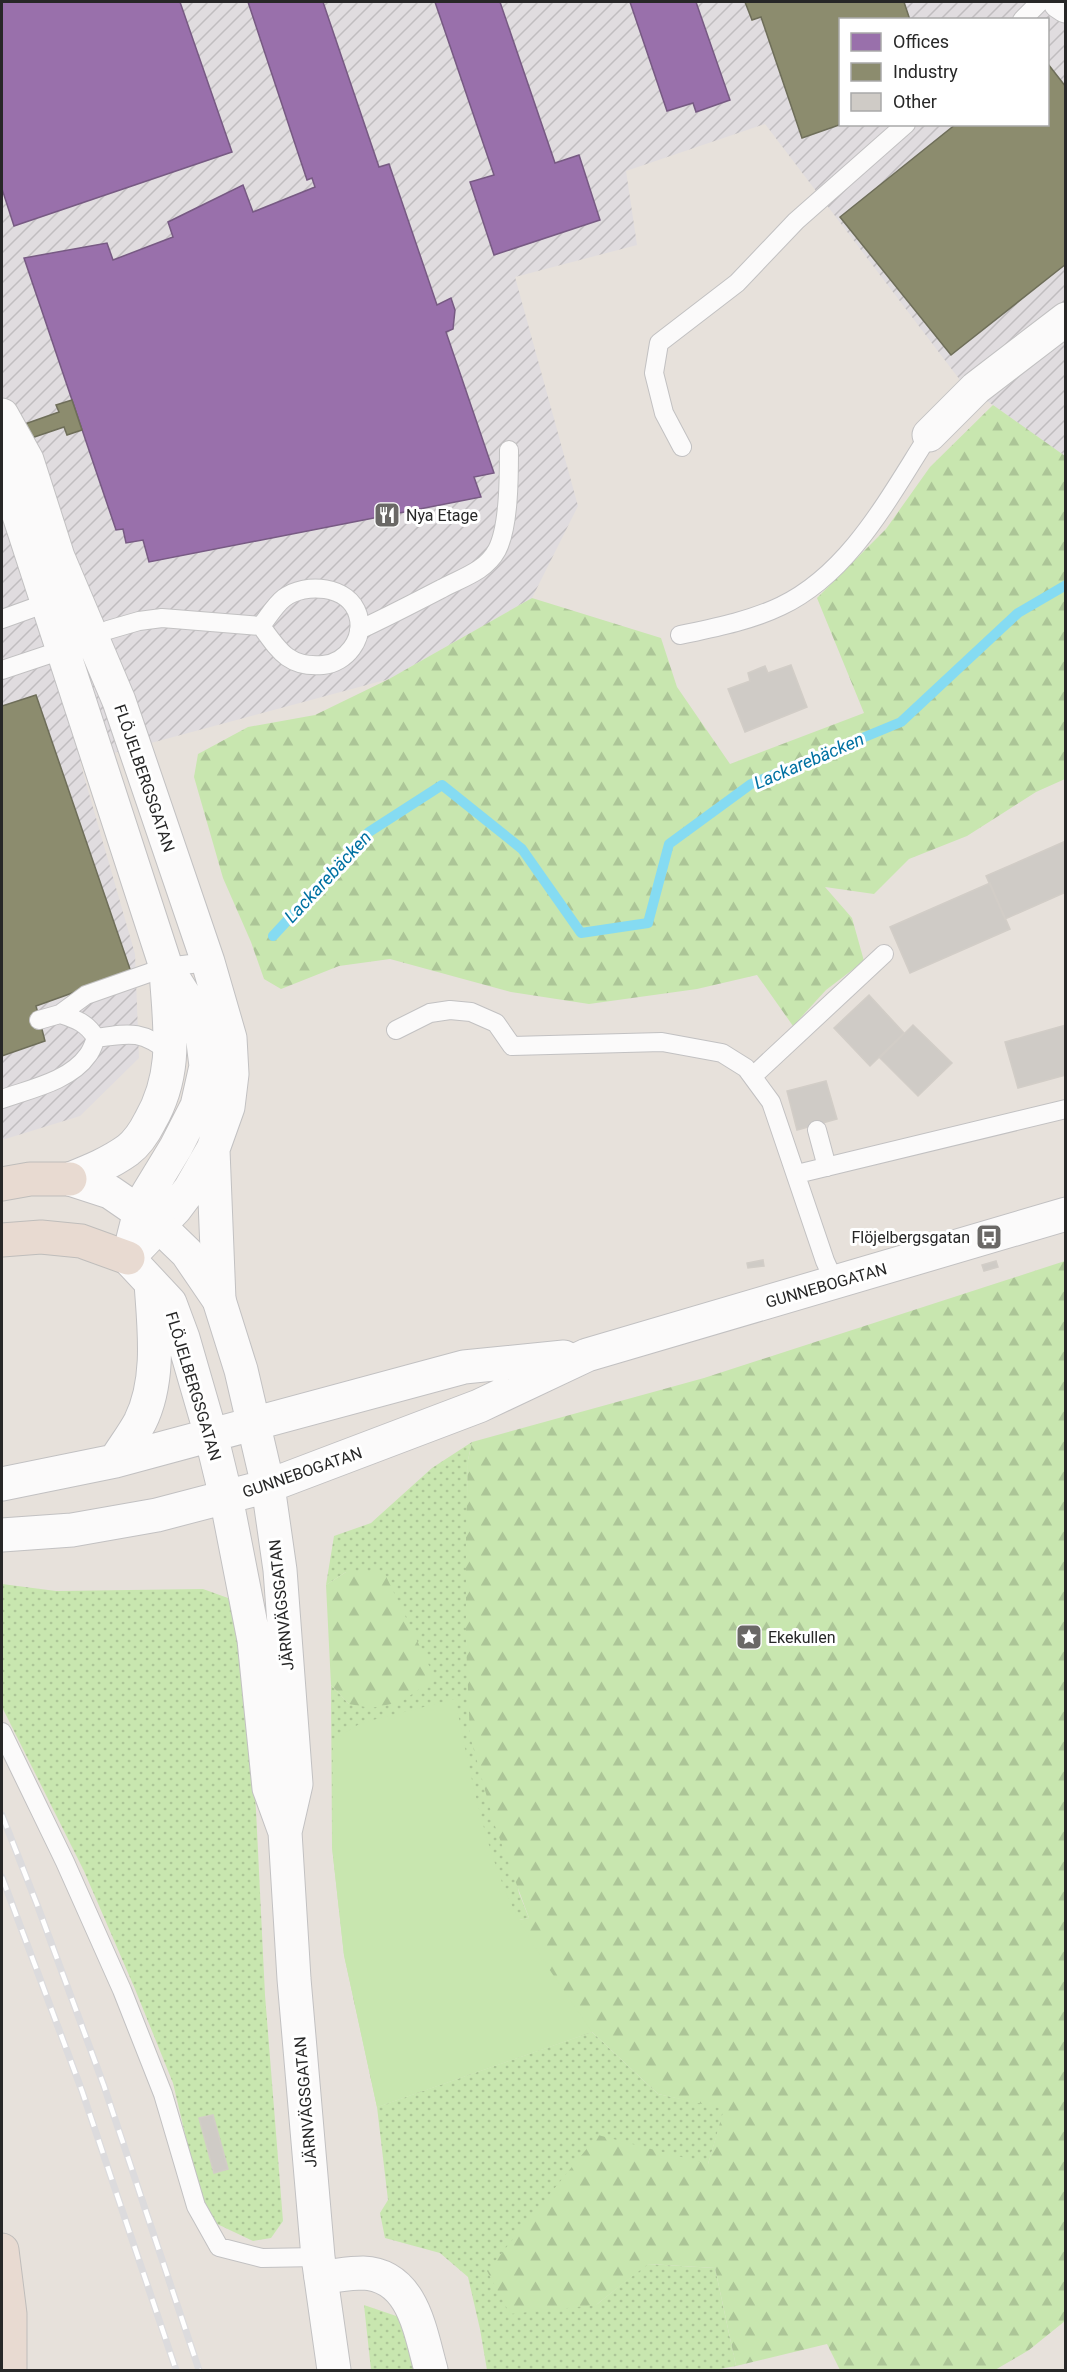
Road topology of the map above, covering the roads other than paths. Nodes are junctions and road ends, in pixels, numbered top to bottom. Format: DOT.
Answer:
graph roads {
  1 [pos="1040,2"];
  2 [pos="1060,2"];
  3 [pos="1065,6"];
  4 [pos="1024,18"];
  5 [pos="904,126"];
  6 [pos="1065,319"];
  7 [pos="2,416"];
  8 [pos="929,435"];
  9 [pos="682,447"];
  10 [pos="509,450"];
  11 [pos="61,598"];
  12 [pos="2,619"];
  13 [pos="261,626"];
  14 [pos="359,630"];
  15 [pos="680,634"];
  16 [pos="76,644"];
  17 [pos="2,670"];
  18 [pos="884,954"];
  19 [pos="208,962"];
  20 [pos="166,967"];
  21 [pos="60,1014"];
  22 [pos="39,1020"];
  23 [pos="396,1030"];
  24 [pos="96,1038"];
  25 [pos="170,1053"];
  26 [pos="753,1076"];
  27 [pos="2,1099"];
  28 [pos="1065,1109"];
  29 [pos="817,1130"];
  30 [pos="213,1149"];
  31 [pos="826,1167"];
  32 [pos="797,1174"];
  33 [pos="70,1179"];
  34 [pos="2,1184"];
  35 [pos="1065,1214"];
  36 [pos="149,1219"];
  37 [pos="2,1240"];
  38 [pos="128,1258"];
  39 [pos="151,1281"];
  40 [pos="835,1283"];
  41 [pos="219,1300"];
  42 [pos="587,1355"];
  43 [pos="254,1424"];
  44 [pos="211,1435"];
  45 [pos="115,1461"];
  46 [pos="2,1484"];
  47 [pos="268,1486"];
  48 [pos="226,1497"];
  49 [pos="2,1535"];
  50 [pos="2,1732"];
  51 [pos="285,1832"];
  52 [pos="2,2250"];
  53 [pos="319,2267"];
  54 [pos="2,2364"];
  55 [pos="4,2370"];
  56 [pos="10,2370"];
  57 [pos="334,2370"];
  58 [pos="431,2370"];
  1 -- 4 [label="lane"];
  2 -- 3 [label="street"];
  5 -- 9 [label="lane"];
  6 -- 8 [label="street"];
  7 -- 11 [label="street, FLÖJELBERGSGATAN"];
  8 -- 15 [label="lane"];
  10 -- 14 [label="lane"];
  11 -- 12 [label="lane"];
  11 -- 16 [label="street, FLÖJELBERGSGATAN"];
  13 -- 14 [label="lane"];
  13 -- 14 [label="lane"];
  13 -- 16 [label="lane"];
  16 -- 17 [label="lane"];
  16 -- 19 [label="street, FLÖJELBERGSGATAN"];
  16 -- 20 [label="street, FLÖJELBERGSGATAN"];
  18 -- 26 [label="lane"];
  19 -- 20 [label="lane"];
  19 -- 30 [label="street, FLÖJELBERGSGATAN"];
  20 -- 21 [label="lane"];
  20 -- 25 [label="street, FLÖJELBERGSGATAN"];
  20 -- 36 [label="street, FLÖJELBERGSGATAN"];
  21 -- 22 [label="lane"];
  21 -- 24 [label="lane"];
  23 -- 26 [label="lane"];
  24 -- 25 [label="lane"];
  24 -- 27 [label="lane"];
  25 -- 33 [label="street, FLÖJELBERGSGATAN"];
  26 -- 32 [label="lane"];
  28 -- 31 [label="lane"];
  29 -- 31 [label="lane"];
  30 -- 36 [label="street, FLÖJELBERGSGATAN"];
  30 -- 41 [label="street, FLÖJELBERGSGATAN"];
  31 -- 32 [label="lane"];
  32 -- 40 [label="lane"];
  33 -- 34 [label="highway"];
  33 -- 36 [label="street, FLÖJELBERGSGATAN"];
  35 -- 40 [label="street, GUNNEBOGATAN"];
  36 -- 38 [label="street, FLÖJELBERGSGATAN"];
  36 -- 41 [label="street, FLÖJELBERGSGATAN"];
  37 -- 38 [label="highway"];
  38 -- 39 [label="street, FLÖJELBERGSGATAN"];
  39 -- 44 [label="street, FLÖJELBERGSGATAN"];
  39 -- 45 [label="street, FLÖJELBERGSGATAN"];
  40 -- 42 [label="street, GUNNEBOGATAN"];
  41 -- 43 [label="street, FLÖJELBERGSGATAN"];
  42 -- 43 [label="street, GUNNEBOGATAN"];
  42 -- 47 [label="street, GUNNEBOGATAN"];
  43 -- 44 [label="street, GUNNEBOGATAN"];
  43 -- 47 [label="street, FLÖJELBERGSGATAN"];
  44 -- 45 [label="street, GUNNEBOGATAN"];
  44 -- 48 [label="street, FLÖJELBERGSGATAN"];
  45 -- 46 [label="street, GUNNEBOGATAN"];
  47 -- 48 [label="street, GUNNEBOGATAN"];
  47 -- 51 [label="street, JÄRNVÄGSGATAN"];
  48 -- 49 [label="street, GUNNEBOGATAN"];
  48 -- 51 [label="street, JÄRNVÄGSGATAN"];
  50 -- 53 [label="lane"];
  51 -- 53 [label="street, JÄRNVÄGSGATAN"];
  52 -- 56 [label="highway"];
  53 -- 57 [label="street, JÄRNVÄGSGATAN"];
  53 -- 58 [label="street"];
  54 -- 55 [label="highway"];
}
